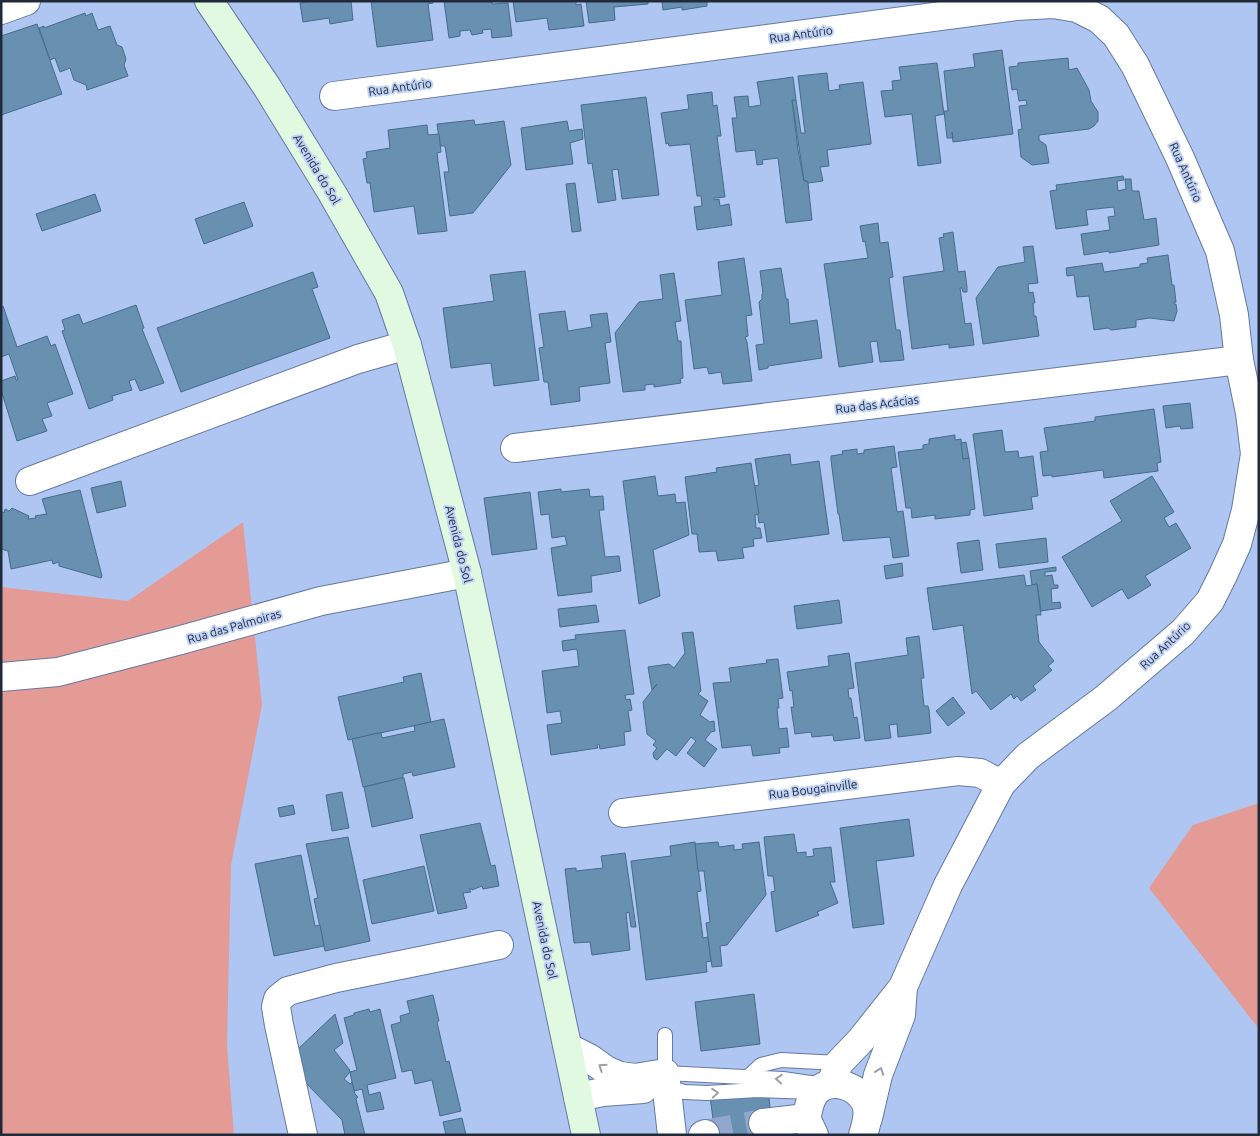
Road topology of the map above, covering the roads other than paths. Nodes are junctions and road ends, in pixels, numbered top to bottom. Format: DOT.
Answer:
graph roads {
  1 [pos="26,1"];
  2 [pos="209,1"];
  3 [pos="1,10"];
  4 [pos="334,96"];
  5 [pos="407,345"];
  6 [pos="1239,360"];
  7 [pos="515,448"];
  8 [pos="30,481"];
  9 [pos="467,573"];
  10 [pos="1,678"];
  11 [pos="1001,784"];
  12 [pos="623,812"];
  13 [pos="499,945"];
  14 [pos="903,987"];
  15 [pos="665,1035"];
  16 [pos="569,1048"];
  17 [pos="748,1077"];
  18 [pos="666,1080"];
  19 [pos="829,1081"];
  20 [pos="578,1097"];
  21 [pos="763,1123"];
  22 [pos="810,1126"];
  23 [pos="864,1129"];
  24 [pos="303,1135"];
  25 [pos="586,1135"];
  26 [pos="672,1135"];
  1 -- 3 [label="street"];
  2 -- 5 [label="street, Avenida do Sol"];
  4 -- 6 [label="street, Rua Antúrio"];
  5 -- 8 [label="street"];
  5 -- 9 [label="street, Avenida do Sol"];
  6 -- 7 [label="street, Rua das Acácias"];
  6 -- 11 [label="street, Rua Antúrio"];
  9 -- 10 [label="street, Rua das Palmoiras"];
  9 -- 16 [label="street, Avenida do Sol"];
  11 -- 12 [label="street, Rua Bougainville"];
  11 -- 14 [label="street, Rua Antúrio"];
  13 -- 24 [label="street"];
  14 -- 19 [label="street"];
  23 -- 14 [label="street, one-way"];
  15 -- 18 [label="lane"];
  18 -- 16 [label="street, one-way"];
  16 -- 20 [label="street, Avenida do Sol"];
  17 -- 18 [label="lane"];
  19 -- 17 [label="lane, one-way"];
  17 -- 19 [label="lane"];
  18 -- 19 [label="lane, one-way"];
  18 -- 20 [label="street"];
  18 -- 26 [label="street"];
  19 -- 22 [label="street"];
  19 -- 23 [label="street"];
  20 -- 25 [label="street, Avenida do Sol"];
  21 -- 22 [label="street"];
}
